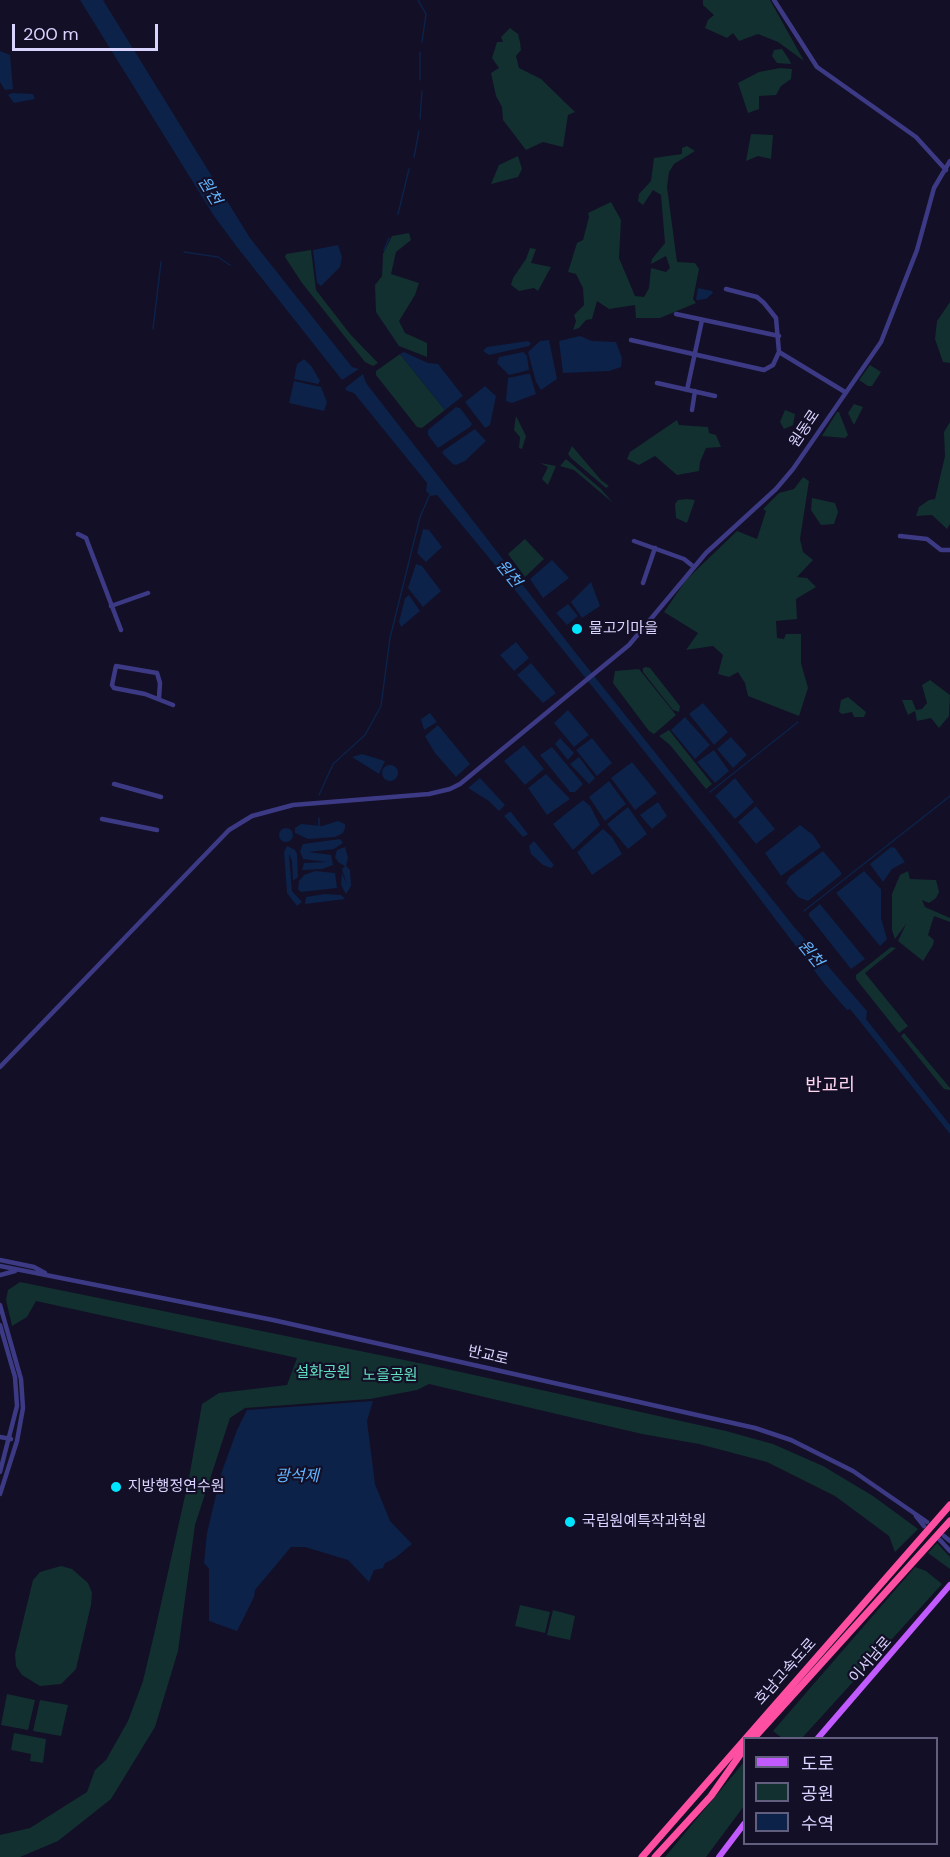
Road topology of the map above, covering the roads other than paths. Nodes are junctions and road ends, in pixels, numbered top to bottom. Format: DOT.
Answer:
graph roads {
  1 [pos="774,0"];
  2 [pos="950,161"];
  3 [pos="946,170"];
  4 [pos="726,289"];
  5 [pos="676,314"];
  6 [pos="702,320"];
  7 [pos="779,336"];
  8 [pos="631,340"];
  9 [pos="779,352"];
  10 [pos="694,354"];
  11 [pos="657,383"];
  12 [pos="687,390"];
  13 [pos="695,391"];
  14 [pos="845,392"];
  15 [pos="715,396"];
  16 [pos="692,410"];
  17 [pos="78,534"];
  18 [pos="900,536"];
  19 [pos="634,541"];
  20 [pos="655,548"];
  21 [pos="950,550"];
  22 [pos="694,567"];
  23 [pos="643,582"];
  24 [pos="148,593"];
  25 [pos="111,606"];
  26 [pos="120,630"];
  27 [pos="159,698"];
  28 [pos="173,705"];
  29 [pos="114,784"];
  30 [pos="161,797"];
  31 [pos="102,819"];
  32 [pos="157,830"];
  33 [pos="0,1067"];
  34 [pos="0,1260"];
  35 [pos="0,1266"];
  36 [pos="19,1270"];
  37 [pos="0,1275"];
  38 [pos="50,1275"];
  39 [pos="0,1305"];
  40 [pos="0,1327"];
  41 [pos="0,1348"];
  42 [pos="8,1350"];
  43 [pos="0,1437"];
  44 [pos="11,1439"];
  45 [pos="0,1472"];
  46 [pos="0,1494"];
  47 [pos="950,1505"];
  48 [pos="950,1521"];
  49 [pos="925,1524"];
  50 [pos="950,1541"];
  51 [pos="950,1551"];
  52 [pos="950,1585"];
  53 [pos="950,1591"];
  54 [pos="941,1597"];
  55 [pos="747,1737"];
  56 [pos="755,1737"];
  57 [pos="819,1737"];
  58 [pos="743,1742"];
  59 [pos="743,1750"];
  60 [pos="743,1825"];
  61 [pos="642,1857"];
  62 [pos="655,1857"];
  63 [pos="719,1857"];
  1 -- 3 [label="street"];
  2 -- 3 [label="street, 원동로"];
  3 -- 14 [label="street, 원동로"];
  4 -- 7 [label="street"];
  5 -- 6 [label="street"];
  6 -- 7 [label="street"];
  6 -- 10 [label="street"];
  7 -- 9 [label="street"];
  8 -- 10 [label="street"];
  9 -- 10 [label="street"];
  9 -- 14 [label="street"];
  10 -- 12 [label="street"];
  11 -- 12 [label="street"];
  12 -- 13 [label="street"];
  13 -- 15 [label="street"];
  13 -- 16 [label="street"];
  14 -- 22 [label="street, 원동로"];
  17 -- 25 [label="street"];
  18 -- 21 [label="street"];
  19 -- 20 [label="street"];
  20 -- 22 [label="street"];
  20 -- 23 [label="street"];
  22 -- 33 [label="street, 원동로"];
  24 -- 25 [label="street"];
  25 -- 26 [label="street"];
  27 -- 27 [label="street"];
  27 -- 28 [label="street"];
  29 -- 30 [label="street"];
  31 -- 32 [label="street"];
  34 -- 38 [label="street, 반교로"];
  35 -- 36 [label="street, 반교로"];
  36 -- 37 [label="street"];
  36 -- 38 [label="street, 반교로"];
  38 -- 49 [label="street, 반교로"];
  39 -- 46 [label="street"];
  40 -- 42 [label="street"];
  41 -- 42 [label="street"];
  42 -- 44 [label="street"];
  43 -- 44 [label="street"];
  44 -- 45 [label="street"];
  47 -- 55 [label="highway, 호남고속도로"];
  48 -- 56 [label="highway, 호남고속도로"];
  50 -- 51 [label="street"];
  52 -- 54 [label="main road, 이서남로"];
  53 -- 54 [label="main road, 이서남로"];
  54 -- 57 [label="main road, 이서남로"];
  58 -- 61 [label="highway, 호남고속도로"];
  59 -- 62 [label="highway"];
  60 -- 63 [label="main road"];
}
